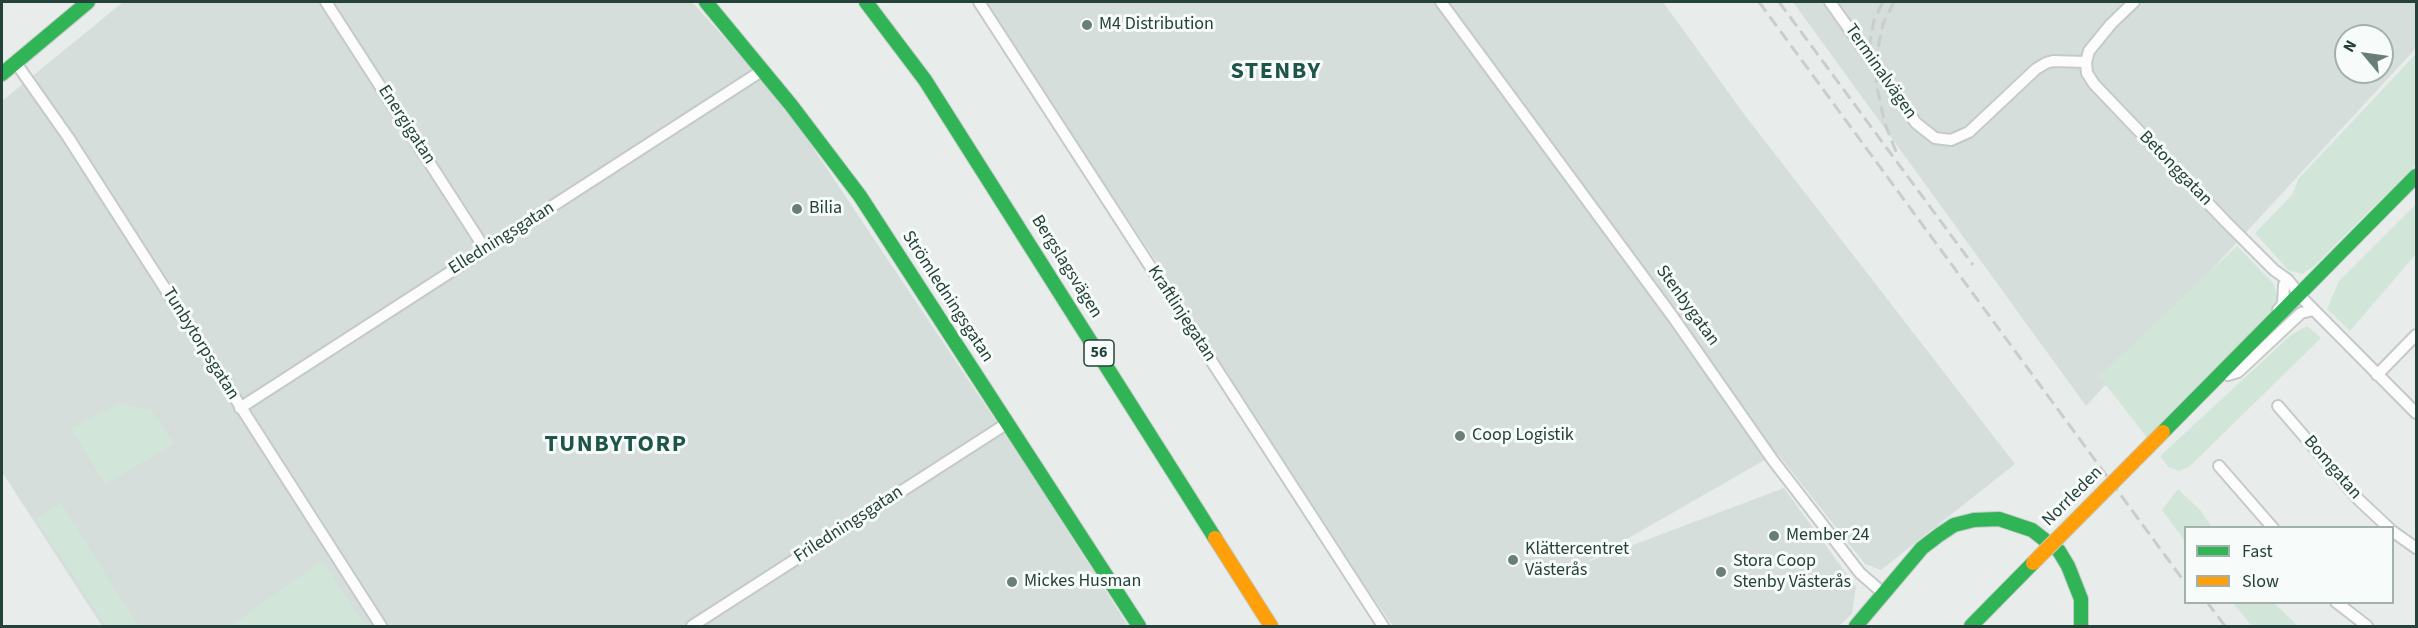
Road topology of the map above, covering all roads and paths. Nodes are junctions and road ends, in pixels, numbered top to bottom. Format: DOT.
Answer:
graph roads {
  1 [pos="88,2"];
  2 [pos="326,2"];
  3 [pos="706,2"];
  4 [pos="866,2"];
  5 [pos="880,2"];
  6 [pos="979,2"];
  7 [pos="1442,2"];
  8 [pos="1830,2"];
  9 [pos="2134,2"];
  10 [pos="2086,62"];
  11 [pos="16,63"];
  12 [pos="763,70"];
  13 [pos="2,74"];
  14 [pos="925,80"];
  15 [pos="2416,176"];
  16 [pos="2416,188"];
  17 [pos="486,249"];
  18 [pos="2314,280"];
  19 [pos="2286,283"];
  20 [pos="2304,300"];
  21 [pos="2416,335"];
  22 [pos="2241,352"];
  23 [pos="2377,375"];
  24 [pos="2201,394"];
  25 [pos="2278,406"];
  26 [pos="240,408"];
  27 [pos="2416,413"];
  28 [pos="1006,424"];
  29 [pos="2219,466"];
  30 [pos="2271,526"];
  31 [pos="2387,526"];
  32 [pos="2394,532"];
  33 [pos="2416,548"];
  34 [pos="1884,594"];
  35 [pos="2337,604"];
  36 [pos="1857,626"];
  37 [pos="1972,626"];
  38 [pos="381,627"];
  39 [pos="692,627"];
  40 [pos="1138,627"];
  41 [pos="1271,627"];
  42 [pos="1383,627"];
  43 [pos="2081,627"];
  44 [pos="2367,627"];
  1 -- 11 [label="main road"];
  2 -- 17 [label="street, Energigatan"];
  3 -- 12 [label="main road, Strömledningsgatan"];
  4 -- 14 [label="main road, Bergslagsvägen / 56"];
  5 -- 14 [label="main road, Bergslagsvägen / 56"];
  6 -- 42 [label="street, Kraftlinjegatan"];
  7 -- 34 [label="street, Stenbygatan"];
  8 -- 10 [label="street, Terminalvägen"];
  9 -- 10 [label="street"];
  10 -- 19 [label="street, Betonggatan"];
  11 -- 13 [label="main road"];
  11 -- 26 [label="street, Tunbytorpsgatan"];
  12 -- 17 [label="street, Elledningsgatan"];
  12 -- 28 [label="main road, Strömledningsgatan"];
  14 -- 41 [label="main road, Bergslagsvägen / 56"];
  15 -- 18 [label="main road, Norrleden"];
  16 -- 20 [label="main road, Norrleden"];
  17 -- 26 [label="street, Elledningsgatan"];
  18 -- 19 [label="street"];
  18 -- 20 [label="main road, Norrleden"];
  19 -- 20 [label="street, Betonggatan"];
  19 -- 22 [label="street"];
  20 -- 22 [label="main road, Norrleden"];
  20 -- 23 [label="street, Betonggatan"];
  20 -- 24 [label="main road, Norrleden"];
  21 -- 23 [label="street"];
  22 -- 24 [label="main road, Norrleden"];
  23 -- 27 [label="street, Betonggatan"];
  24 -- 37 [label="main road, Norrleden, bridge"];
  25 -- 31 [label="street, Bomgatan"];
  26 -- 38 [label="street, Tunbytorpsgatan"];
  28 -- 39 [label="street, Friledningsgatan"];
  28 -- 40 [label="main road, Strömledningsgatan"];
  29 -- 30 [label="street"];
  32 -- 33 [label="street"];
  34 -- 36 [label="main road"];
  34 -- 43 [label="main road"];
  35 -- 44 [label="street"];
}
